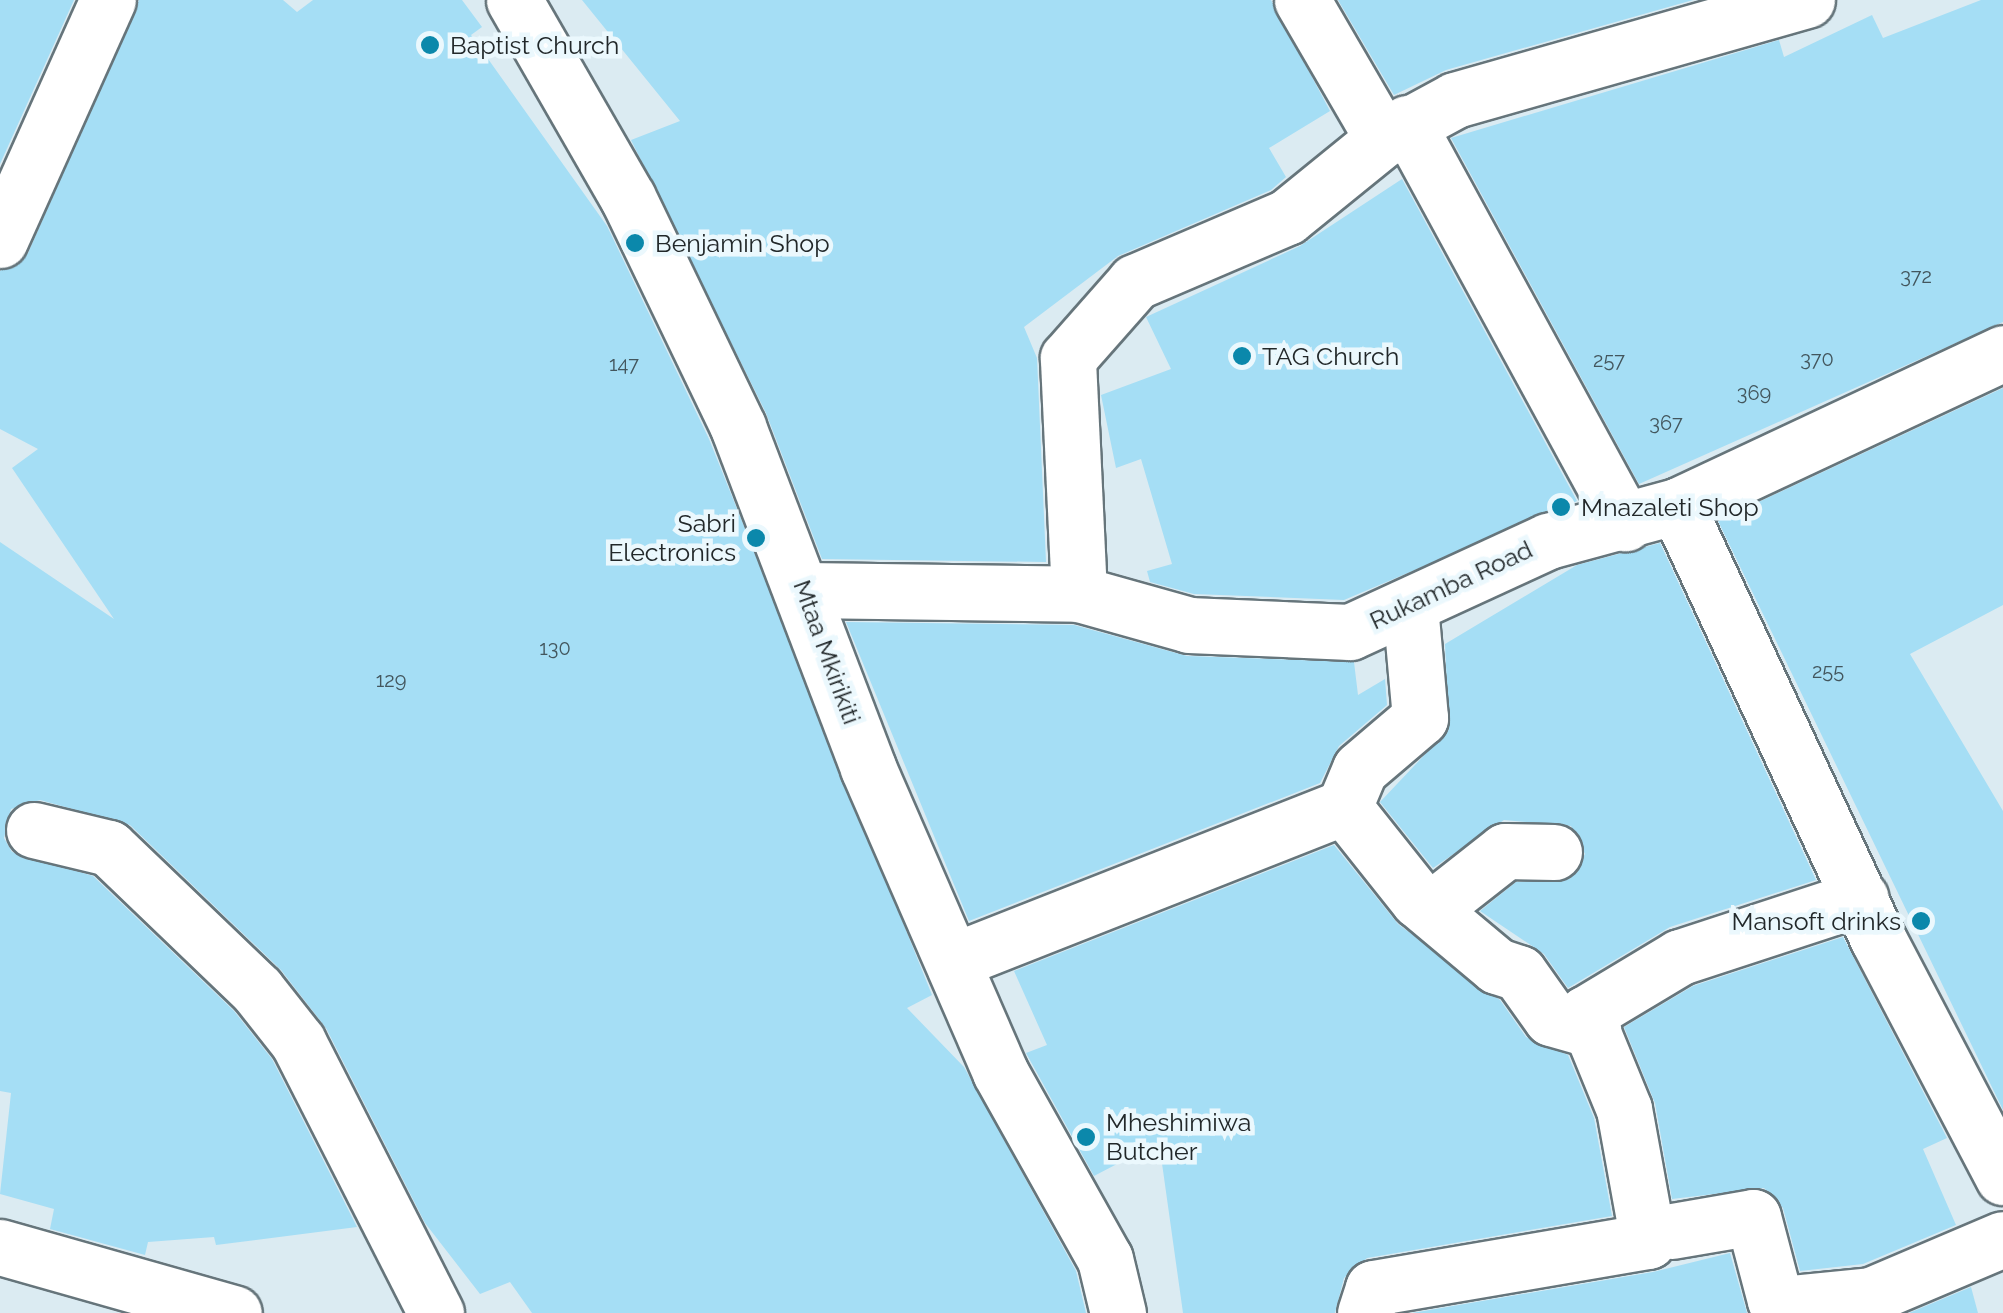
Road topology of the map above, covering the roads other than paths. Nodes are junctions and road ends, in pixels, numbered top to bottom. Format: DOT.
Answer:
graph roads {
  1 [pos="108,0"];
  2 [pos="514,0"];
  3 [pos="1302,0"];
  4 [pos="1808,0"];
  5 [pos="1395,131"];
  6 [pos="0,240"];
  7 [pos="2003,353"];
  8 [pos="1677,506"];
  9 [pos="1626,523"];
  10 [pos="805,590"];
  11 [pos="1079,594"];
  12 [pos="1410,606"];
  13 [pos="1344,807"];
  14 [pos="34,830"];
  15 [pos="1554,852"];
  16 [pos="1862,898"];
  17 [pos="1438,914"];
  18 [pos="953,961"];
  19 [pos="1593,1030"];
  20 [pos="2003,1177"];
  21 [pos="1672,1231"];
  22 [pos="2003,1239"];
  23 [pos="0,1247"];
  24 [pos="234,1313"];
  25 [pos="436,1313"];
  26 [pos="1118,1313"];
  27 [pos="1366,1313"];
  1 -- 6 [label="street"];
  2 -- 10 [label="street, Mtaa Mkirikiti"];
  3 -- 5 [label="street"];
  4 -- 5 [label="street"];
  5 -- 9 [label="street"];
  5 -- 11 [label="street"];
  7 -- 8 [label="street, Rukamba Road"];
  8 -- 9 [label="street, Rukamba Road"];
  8 -- 16 [label="street"];
  9 -- 12 [label="street, Rukamba Road"];
  10 -- 11 [label="street, Rukamba Road"];
  10 -- 18 [label="street, Mtaa Mkirikiti"];
  11 -- 12 [label="street, Rukamba Road"];
  12 -- 13 [label="street"];
  13 -- 17 [label="street"];
  13 -- 18 [label="street"];
  14 -- 25 [label="street"];
  15 -- 17 [label="street"];
  16 -- 19 [label="street"];
  16 -- 20 [label="street"];
  17 -- 19 [label="street"];
  18 -- 26 [label="street, Mtaa Mkirikiti"];
  19 -- 27 [label="street"];
  21 -- 22 [label="street"];
  23 -- 24 [label="street"];
}
